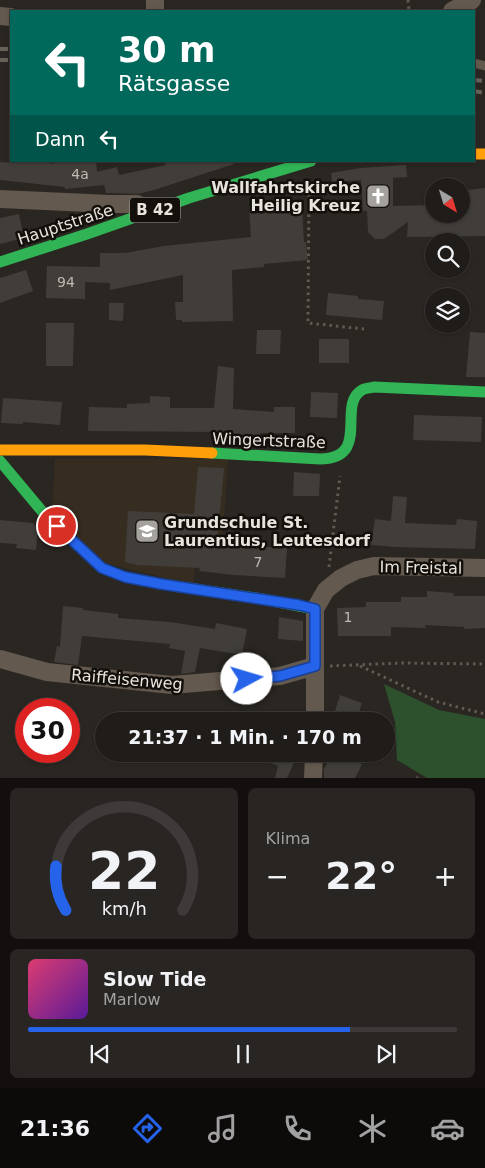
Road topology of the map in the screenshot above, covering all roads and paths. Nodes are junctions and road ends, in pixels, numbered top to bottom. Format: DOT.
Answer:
graph roads {
  1 [pos="472,0"];
  2 [pos="454,10"];
  3 [pos="307,162"];
  4 [pos="310,162"];
  5 [pos="0,199"];
  6 [pos="152,211"];
  7 [pos="0,262"];
  8 [pos="364,329"];
  9 [pos="485,392"];
  10 [pos="0,450"];
  11 [pos="343,455"];
  12 [pos="0,461"];
  13 [pos="485,568"];
  14 [pos="326,590"];
  15 [pos="315,609"];
  16 [pos="0,659"];
  17 [pos="485,664"];
  18 [pos="358,665"];
  19 [pos="315,666"];
  20 [pos="315,712"];
  21 [pos="485,714"];
  22 [pos="314,762"];
  23 [pos="313,778"];
  1 -- 2 [label="street"];
  3 -- 6 [label="street, Hauptstraße / B 42"];
  4 -- 8 [label="path"];
  5 -- 6 [label="street"];
  6 -- 7 [label="street, Hauptstraße / B 42"];
  9 -- 11 [label="street, Wingertstraße"];
  10 -- 11 [label="street, Wingertstraße"];
  11 -- 14 [label="path"];
  12 -- 15 [label="street"];
  13 -- 14 [label="street, Im Freistal"];
  14 -- 15 [label="street, Im Freistal"];
  15 -- 19 [label="street"];
  16 -- 19 [label="street, Raiffeisenweg"];
  17 -- 18 [label="path"];
  18 -- 19 [label="path"];
  18 -- 21 [label="path"];
  19 -- 20 [label="street"];
  22 -- 23 [label="street"];
}
